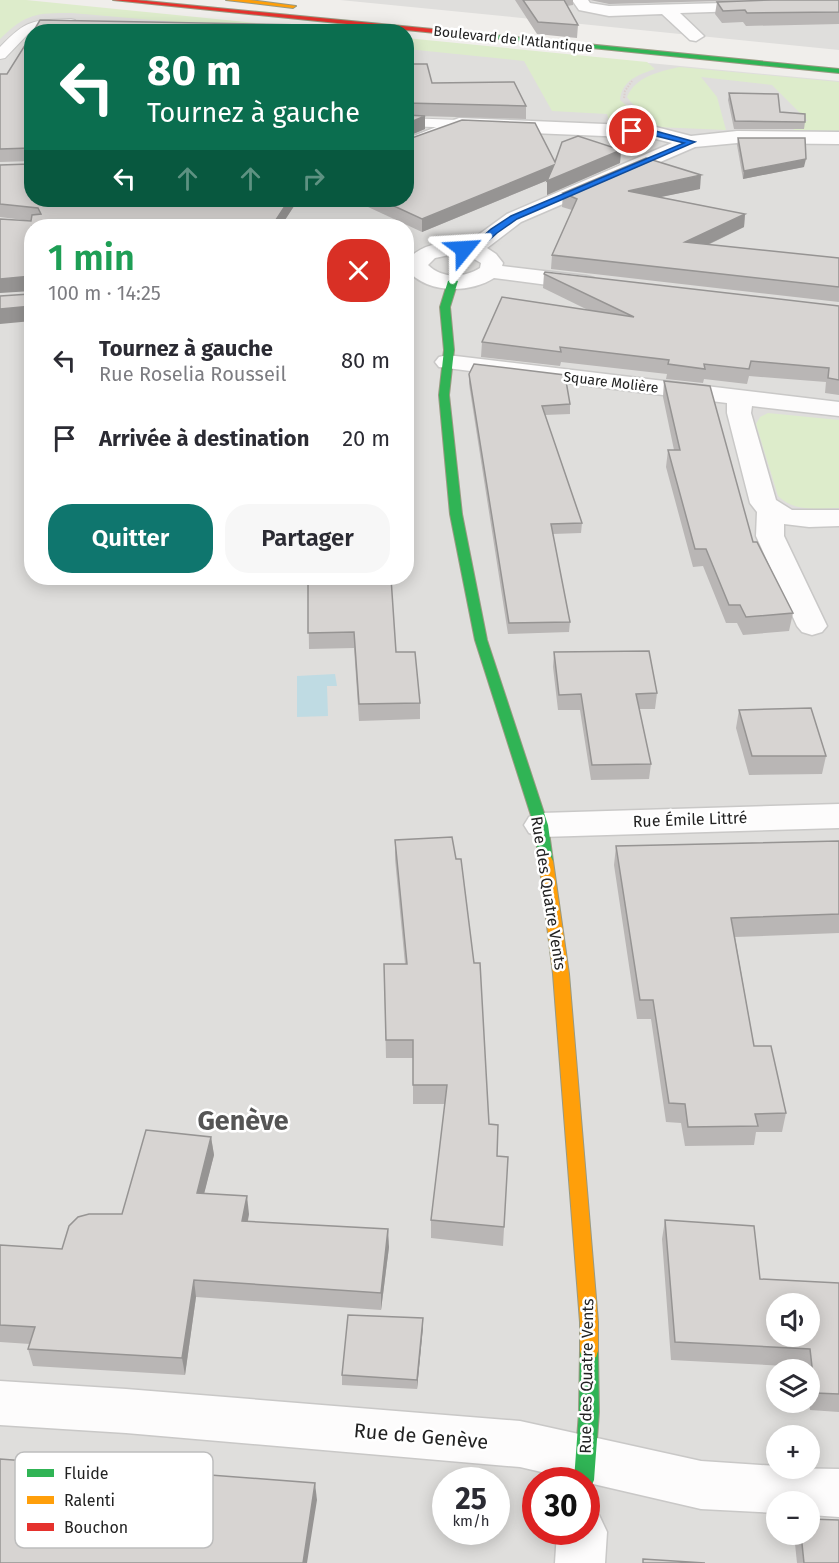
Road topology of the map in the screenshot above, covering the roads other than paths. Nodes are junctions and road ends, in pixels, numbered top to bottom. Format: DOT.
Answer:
graph roads {
  1 [pos="116,0"];
  2 [pos="229,0"];
  3 [pos="580,0"];
  4 [pos="249,1"];
  5 [pos="733,3"];
  6 [pos="839,3"];
  7 [pos="294,6"];
  8 [pos="666,9"];
  9 [pos="397,13"];
  10 [pos="362,24"];
  11 [pos="414,29"];
  12 [pos="24,30"];
  13 [pos="674,34"];
  14 [pos="702,37"];
  15 [pos="0,55"];
  16 [pos="839,61"];
  17 [pos="839,71"];
  18 [pos="414,122"];
  19 [pos="459,124"];
  20 [pos="839,138"];
  21 [pos="691,142"];
  22 [pos="414,143"];
  23 [pos="472,250"];
  24 [pos="415,262"];
  25 [pos="490,271"];
  26 [pos="453,281"];
  27 [pos="608,286"];
  28 [pos="447,362"];
  29 [pos="740,398"];
  30 [pos="839,409"];
  31 [pos="771,512"];
  32 [pos="839,518"];
  33 [pos="812,626"];
  34 [pos="839,816"];
  35 [pos="541,825"];
  36 [pos="0,1403"];
  37 [pos="577,1467"];
  38 [pos="584,1467"];
  39 [pos="600,1472"];
  40 [pos="839,1493"];
  41 [pos="581,1545"];
  42 [pos="580,1563"];
  1 -- 10 [label="main road, Boulevard de l'Atlantique"];
  2 -- 4 [label="main road, Boulevard de l'Atlantique"];
  3 -- 8 [label="street"];
  4 -- 7 [label="main road, Boulevard de l'Atlantique"];
  5 -- 6 [label="street"];
  5 -- 8 [label="street"];
  7 -- 9 [label="main road"];
  7 -- 16 [label="main road, Boulevard de l'Atlantique"];
  8 -- 14 [label="street"];
  11 -- 17 [label="main road, Boulevard de l'Atlantique"];
  12 -- 15 [label="lane"];
  13 -- 14 [label="main road"];
  18 -- 19 [label="lane"];
  19 -- 21 [label="street"];
  19 -- 22 [label="street"];
  20 -- 21 [label="street"];
  21 -- 23 [label="street"];
  23 -- 24 [label="street"];
  23 -- 25 [label="street"];
  24 -- 26 [label="street"];
  25 -- 26 [label="street"];
  25 -- 27 [label="street"];
  26 -- 28 [label="main road, Rue des Quatre Vents"];
  28 -- 29 [label="street, Square Molière"];
  28 -- 35 [label="main road, Rue des Quatre Vents"];
  29 -- 30 [label="street, Square Molière"];
  29 -- 31 [label="street"];
  31 -- 32 [label="street"];
  31 -- 33 [label="street"];
  34 -- 35 [label="street, Rue Émile Littré"];
  35 -- 38 [label="main road, Rue des Quatre Vents"];
  36 -- 37 [label="street, Rue de Genève"];
  39 -- 40 [label="street, Rue de Genève"];
  41 -- 42 [label="street"];
}
